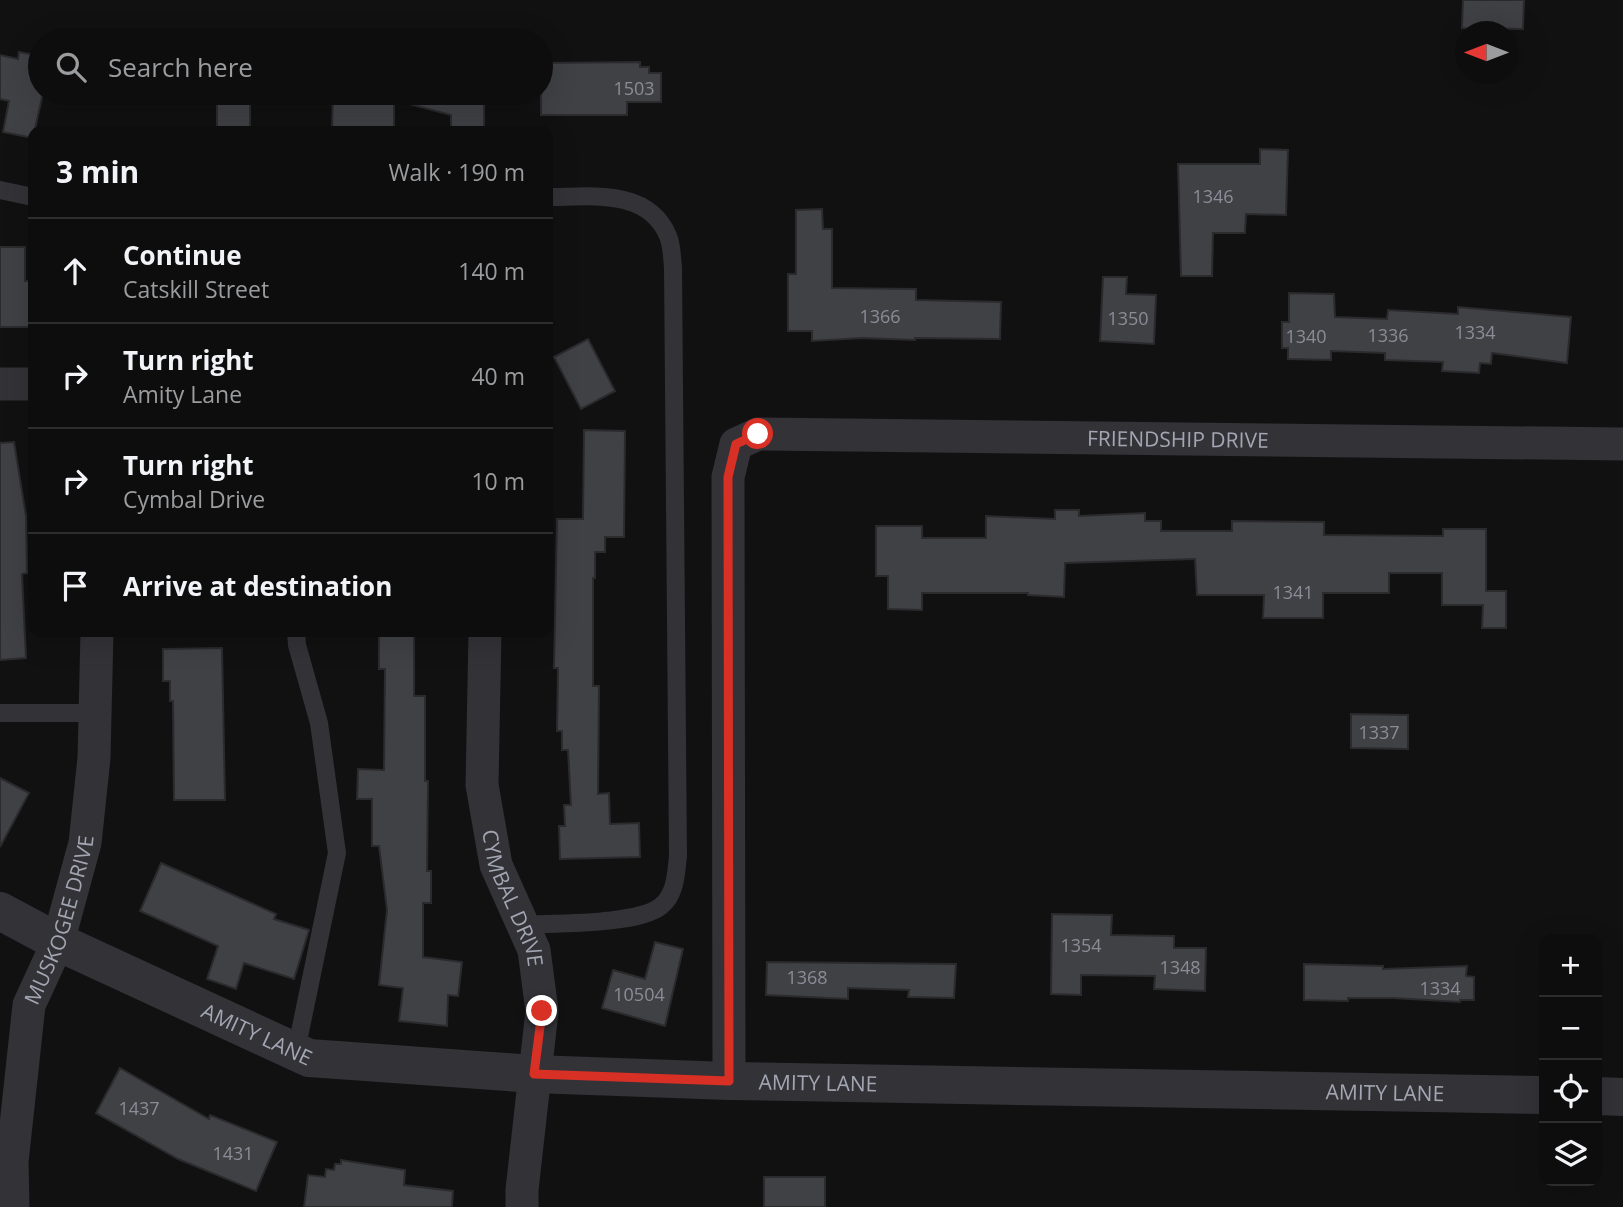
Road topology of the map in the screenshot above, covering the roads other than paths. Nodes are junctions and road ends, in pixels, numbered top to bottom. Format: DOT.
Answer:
graph roads {
  1 [pos="0,190"];
  2 [pos="28,196"];
  3 [pos="553,197"];
  4 [pos="0,384"];
  5 [pos="28,384"];
  6 [pos="1623,444"];
  7 [pos="97,637"];
  8 [pos="296,637"];
  9 [pos="485,637"];
  10 [pos="0,713"];
  11 [pos="95,713"];
  12 [pos="0,911"];
  13 [pos="522,925"];
  14 [pos="58,942"];
  15 [pos="296,1051"];
  16 [pos="534,1074"];
  17 [pos="729,1081"];
  18 [pos="1539,1096"];
  19 [pos="1602,1096"];
  20 [pos="1623,1097"];
  21 [pos="8,1119"];
  22 [pos="13,1207"];
  23 [pos="522,1207"];
  1 -- 2 [label="lane"];
  3 -- 13 [label="lane"];
  4 -- 5 [label="street"];
  6 -- 17 [label="street, FRIENDSHIP DRIVE"];
  7 -- 11 [label="street, MUSKOGEE DRIVE"];
  8 -- 15 [label="lane"];
  9 -- 13 [label="street, CYMBAL DRIVE"];
  10 -- 11 [label="lane"];
  11 -- 14 [label="street, MUSKOGEE DRIVE"];
  12 -- 14 [label="street, AMITY LANE"];
  13 -- 16 [label="street, CYMBAL DRIVE"];
  14 -- 15 [label="street, AMITY LANE"];
  14 -- 21 [label="street, MUSKOGEE DRIVE"];
  15 -- 16 [label="street, AMITY LANE"];
  16 -- 17 [label="street, AMITY LANE"];
  16 -- 23 [label="street, CYMBAL DRIVE"];
  17 -- 18 [label="street, AMITY LANE"];
  19 -- 20 [label="street"];
  21 -- 22 [label="street, MUSKOGEE DRIVE"];
}
